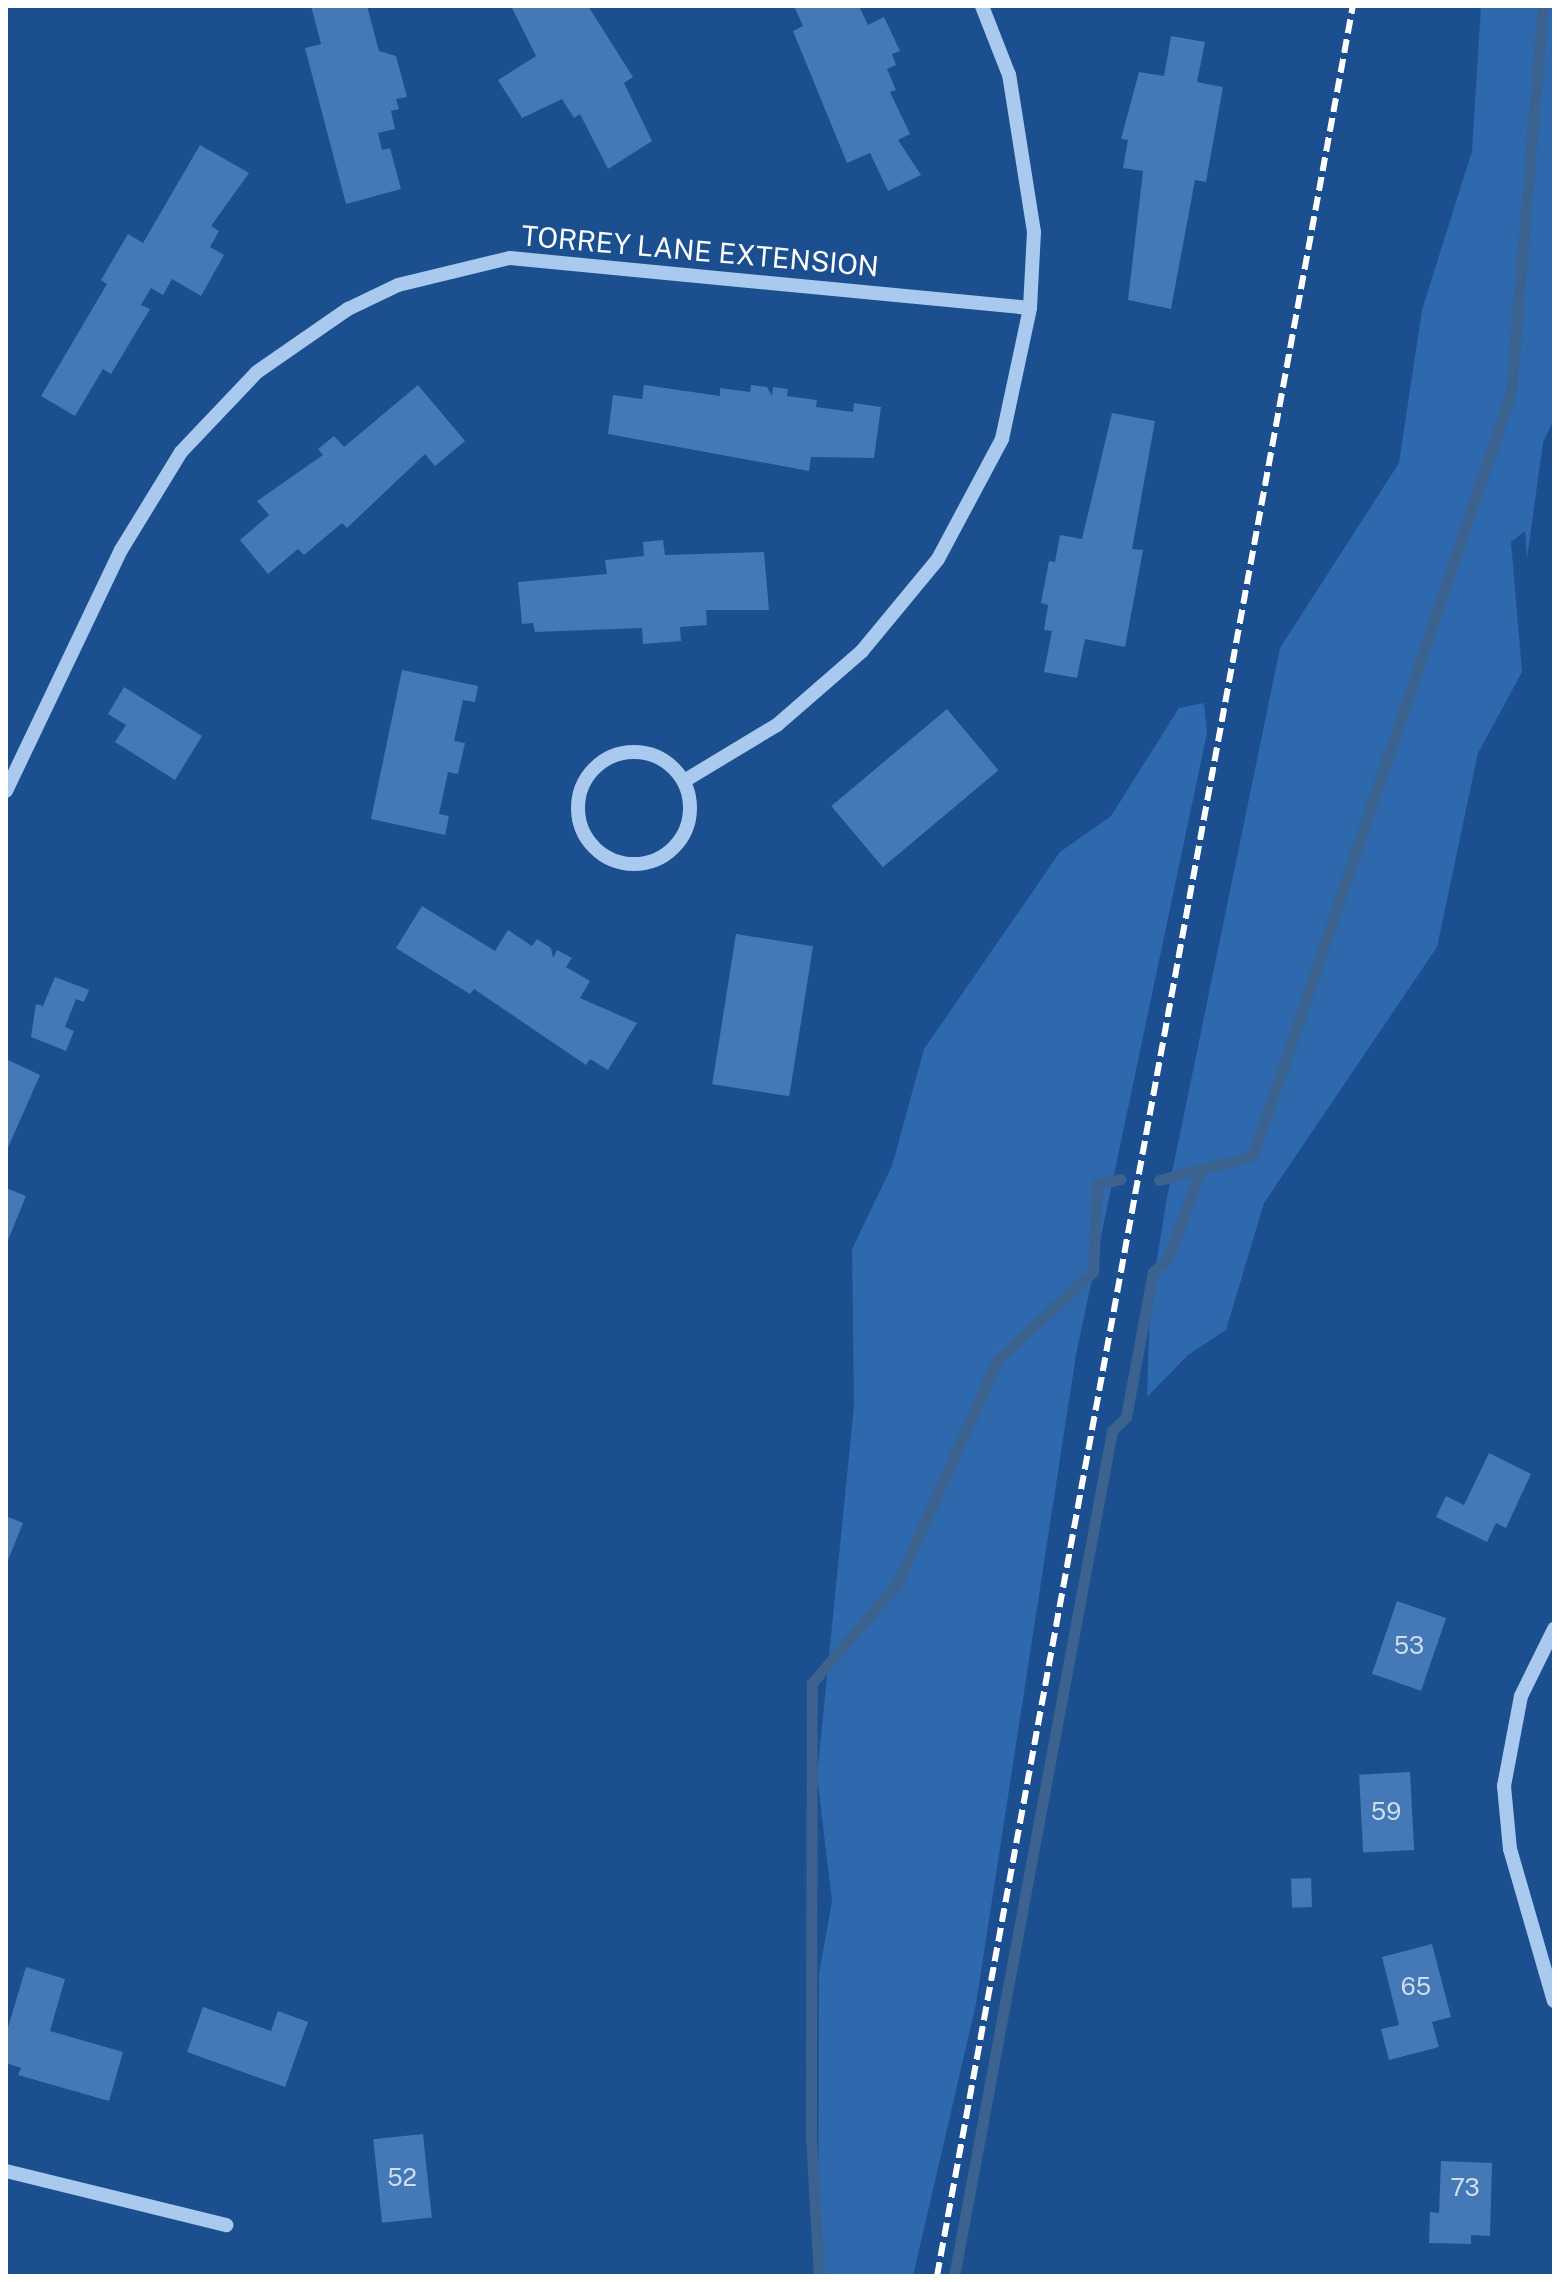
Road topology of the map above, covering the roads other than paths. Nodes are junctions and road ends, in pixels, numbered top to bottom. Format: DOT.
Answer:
graph roads {
  1 [pos="982,6"];
  2 [pos="1030,308"];
  3 [pos="684,781"];
  4 [pos="7,787"];
  5 [pos="1554,1629"];
  6 [pos="1554,2001"];
  7 [pos="6,2171"];
  8 [pos="226,2225"];
  1 -- 2 [label="street"];
  2 -- 3 [label="street"];
  2 -- 4 [label="street, TORREY LANE EXTENSION"];
  3 -- 3 [label="street"];
  5 -- 6 [label="street"];
  7 -- 8 [label="street"];
}
